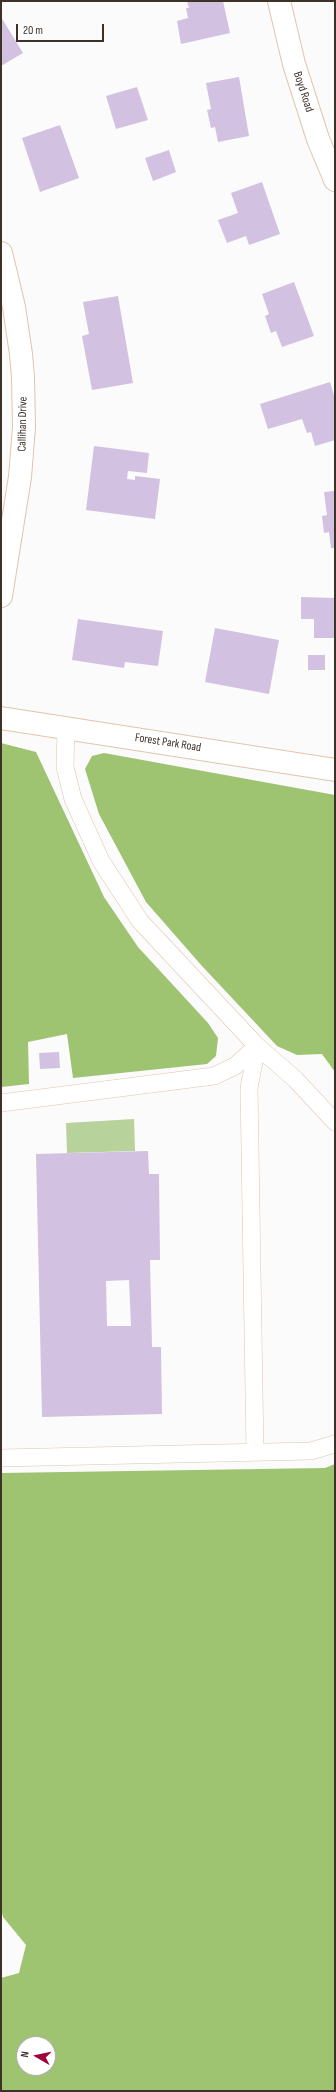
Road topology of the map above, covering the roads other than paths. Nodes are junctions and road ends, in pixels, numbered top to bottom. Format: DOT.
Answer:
graph roads {
  1 [pos="279,1"];
  2 [pos="335,180"];
  3 [pos="1,253"];
  4 [pos="1,596"];
  5 [pos="1,718"];
  6 [pos="66,727"];
  7 [pos="335,770"];
  8 [pos="257,1046"];
  9 [pos="1,1103"];
  10 [pos="335,1122"];
  11 [pos="335,1444"];
  12 [pos="255,1452"];
  13 [pos="1,1458"];
  1 -- 2 [label="street, Boyd Road"];
  3 -- 4 [label="street, Callihan Drive"];
  5 -- 6 [label="street, Forest Park Road"];
  6 -- 7 [label="street, Forest Park Road"];
  6 -- 8 [label="lane"];
  8 -- 9 [label="lane"];
  8 -- 10 [label="lane"];
  8 -- 12 [label="lane"];
  11 -- 12 [label="lane"];
  12 -- 13 [label="lane"];
}
